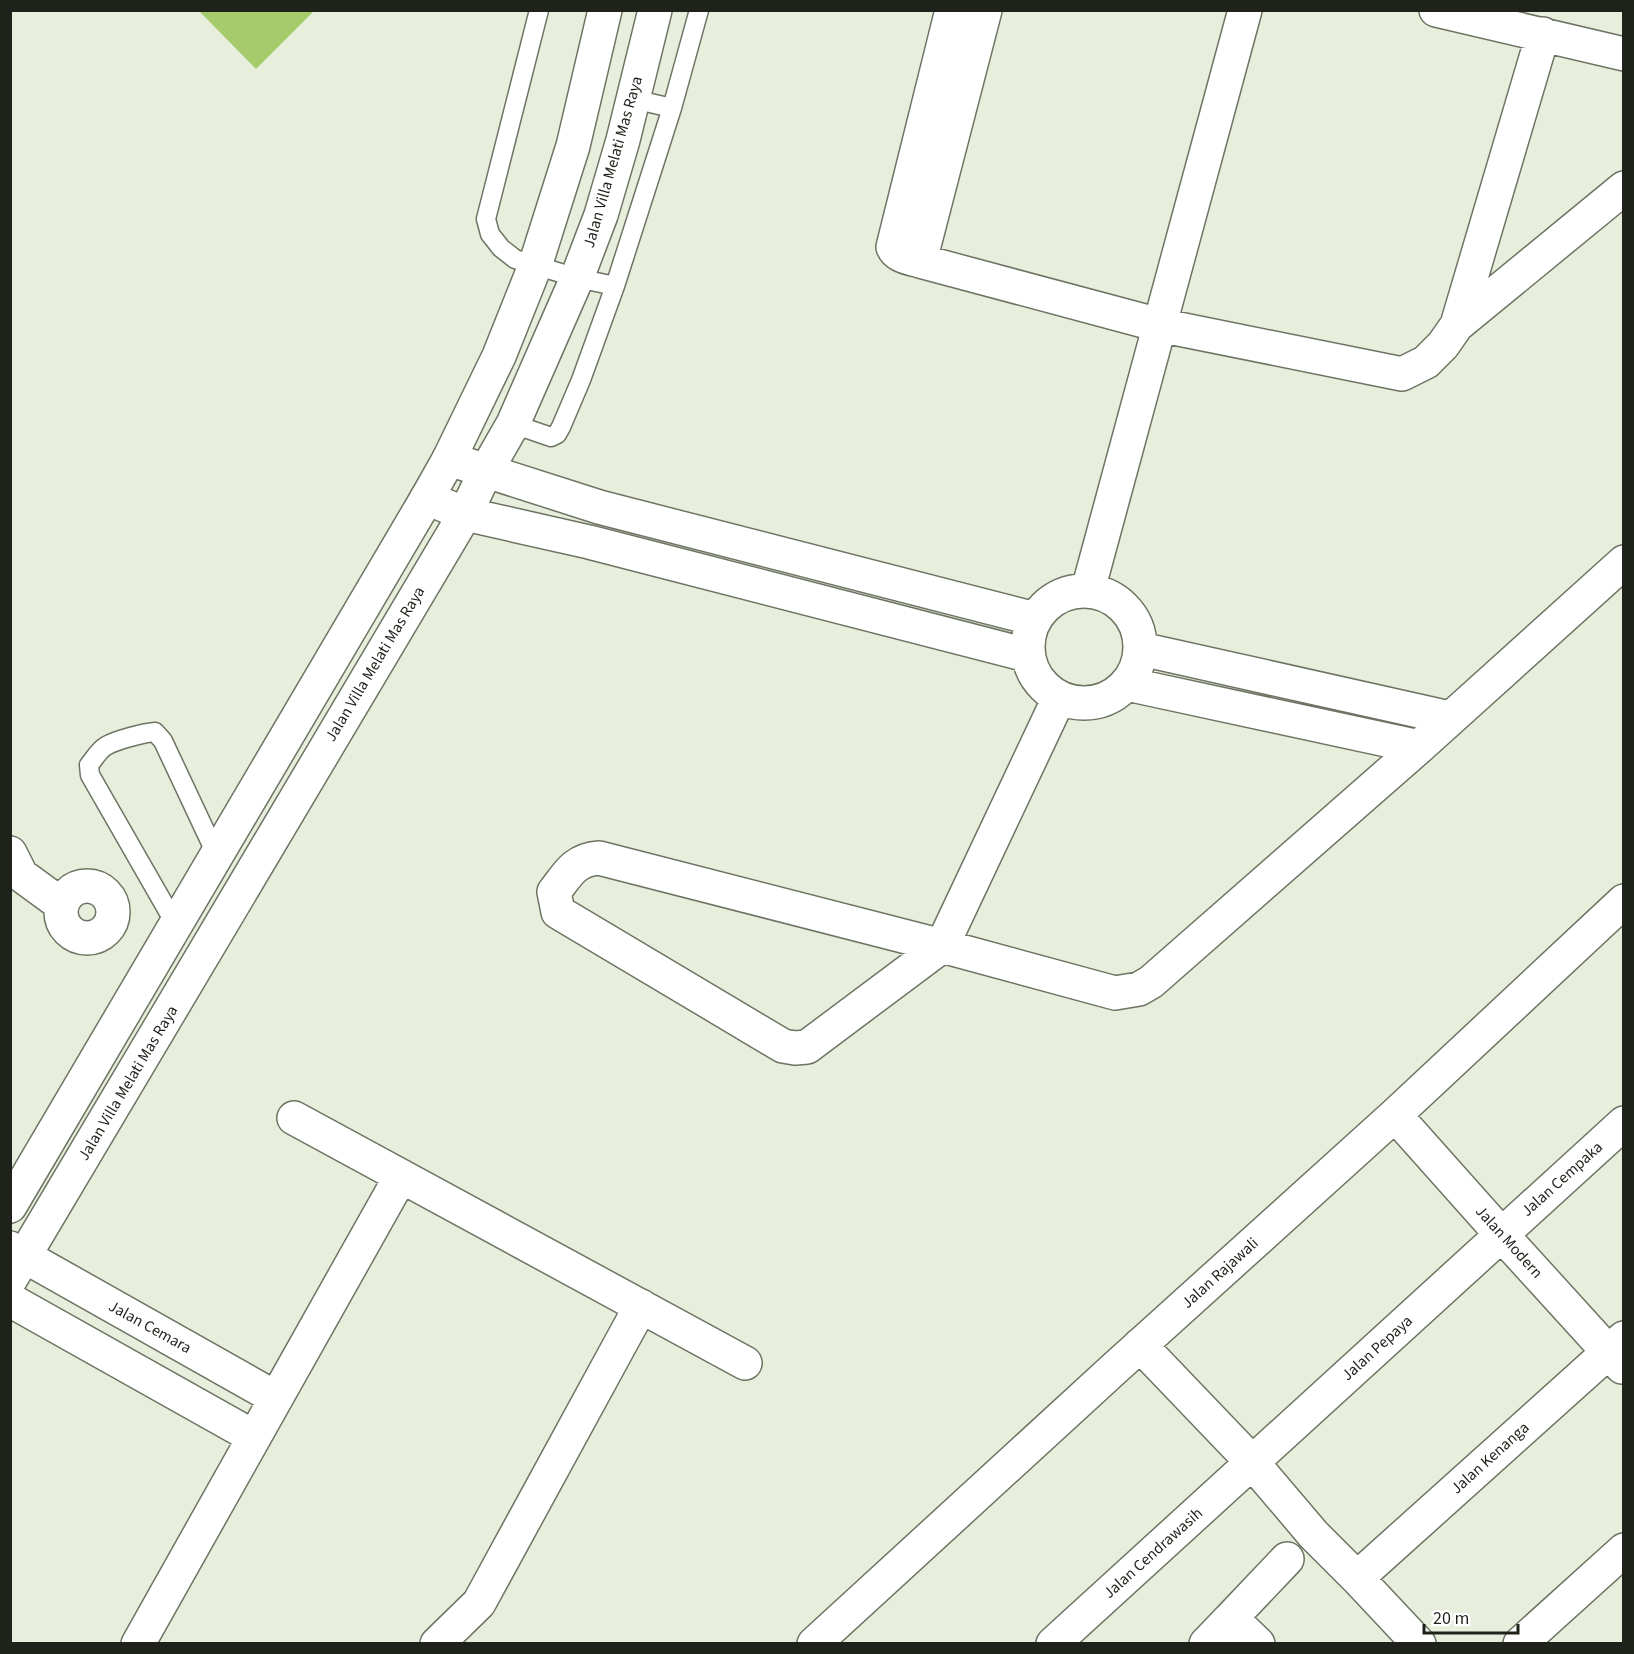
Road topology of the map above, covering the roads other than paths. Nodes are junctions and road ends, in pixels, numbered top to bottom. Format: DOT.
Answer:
graph roads {
  1 [pos="539,10"];
  2 [pos="605,10"];
  3 [pos="655,10"];
  4 [pos="699,10"];
  5 [pos="952,10"];
  6 [pos="985,10"];
  7 [pos="1245,10"];
  8 [pos="1436,10"];
  9 [pos="1543,34"];
  10 [pos="1623,54"];
  11 [pos="633,99"];
  12 [pos="672,108"];
  13 [pos="1623,188"];
  14 [pos="920,261"];
  15 [pos="535,266"];
  16 [pos="577,278"];
  17 [pos="615,286"];
  18 [pos="1159,325"];
  19 [pos="1457,325"];
  20 [pos="513,424"];
  21 [pos="449,459"];
  22 [pos="486,471"];
  23 [pos="427,498"];
  24 [pos="465,514"];
  25 [pos="1623,562"];
  26 [pos="1088,590"];
  27 [pos="1035,619"];
  28 [pos="1141,649"];
  29 [pos="1027,655"];
  30 [pos="1127,684"];
  31 [pos="1059,698"];
  32 [pos="1450,718"];
  33 [pos="1419,747"];
  34 [pos="10,853"];
  35 [pos="217,856"];
  36 [pos="1623,901"];
  37 [pos="62,905"];
  38 [pos="176,925"];
  39 [pos="942,946"];
  40 [pos="1395,1115"];
  41 [pos="294,1118"];
  42 [pos="1623,1123"];
  43 [pos="401,1176"];
  44 [pos="10,1206"];
  45 [pos="1501,1234"];
  46 [pos="15,1261"];
  47 [pos="10,1300"];
  48 [pos="641,1306"];
  49 [pos="1140,1345"];
  50 [pos="1618,1352"];
  51 [pos="745,1363"];
  52 [pos="276,1398"];
  53 [pos="254,1437"];
  54 [pos="1252,1462"];
  55 [pos="1623,1550"];
  56 [pos="1287,1559"];
  57 [pos="1357,1578"];
  58 [pos="1231,1618"];
  59 [pos="138,1644"];
  60 [pos="437,1644"];
  61 [pos="814,1644"];
  62 [pos="1053,1644"];
  63 [pos="1206,1644"];
  64 [pos="1258,1644"];
  65 [pos="1419,1644"];
  66 [pos="1521,1644"];
  1 -- 15 [label="lane"];
  2 -- 15 [label="street"];
  3 -- 11 [label="street, Jalan Villa Melati Mas Raya"];
  4 -- 12 [label="lane"];
  5 -- 14 [label="street"];
  6 -- 14 [label="street"];
  7 -- 18 [label="street"];
  8 -- 9 [label="street"];
  9 -- 10 [label="street"];
  9 -- 19 [label="street"];
  11 -- 12 [label="lane"];
  11 -- 16 [label="street, Jalan Villa Melati Mas Raya"];
  12 -- 17 [label="lane"];
  13 -- 19 [label="street"];
  14 -- 18 [label="street"];
  15 -- 16 [label="lane"];
  15 -- 21 [label="street"];
  16 -- 17 [label="lane"];
  16 -- 20 [label="street, Jalan Villa Melati Mas Raya"];
  17 -- 20 [label="lane"];
  18 -- 19 [label="street"];
  18 -- 26 [label="street"];
  20 -- 22 [label="street, Jalan Villa Melati Mas Raya"];
  21 -- 22 [label="street"];
  21 -- 23 [label="street"];
  22 -- 24 [label="street, Jalan Villa Melati Mas Raya"];
  22 -- 27 [label="street"];
  23 -- 24 [label="street"];
  23 -- 35 [label="street"];
  24 -- 29 [label="street"];
  24 -- 46 [label="street, Jalan Villa Melati Mas Raya"];
  25 -- 32 [label="street"];
  26 -- 27 [label="street"];
  26 -- 28 [label="street"];
  27 -- 29 [label="street"];
  28 -- 30 [label="street"];
  28 -- 32 [label="street"];
  29 -- 31 [label="street"];
  30 -- 31 [label="street"];
  30 -- 33 [label="street"];
  31 -- 39 [label="street"];
  32 -- 33 [label="street"];
  33 -- 39 [label="street"];
  34 -- 37 [label="street"];
  35 -- 38 [label="street"];
  35 -- 38 [label="lane"];
  36 -- 40 [label="street, Jalan Rajawali"];
  38 -- 44 [label="street"];
  39 -- 39 [label="street"];
  40 -- 45 [label="street, Jalan Modern"];
  40 -- 49 [label="street, Jalan Rajawali"];
  41 -- 43 [label="street"];
  42 -- 45 [label="street, Jalan Cempaka"];
  43 -- 48 [label="street"];
  43 -- 52 [label="street"];
  45 -- 50 [label="street, Jalan Modern"];
  45 -- 54 [label="street, Jalan Pepaya"];
  46 -- 52 [label="street, Jalan Cemara"];
  47 -- 53 [label="street"];
  48 -- 51 [label="street"];
  48 -- 60 [label="street"];
  49 -- 54 [label="street"];
  49 -- 61 [label="street, Jalan Rajawali"];
  50 -- 57 [label="street, Jalan Kenanga"];
  52 -- 53 [label="street"];
  53 -- 59 [label="street"];
  54 -- 57 [label="street"];
  54 -- 62 [label="street, Jalan Cendrawasih"];
  55 -- 66 [label="street"];
  56 -- 58 [label="street"];
  57 -- 65 [label="street"];
  58 -- 63 [label="street"];
  58 -- 64 [label="street"];
}
